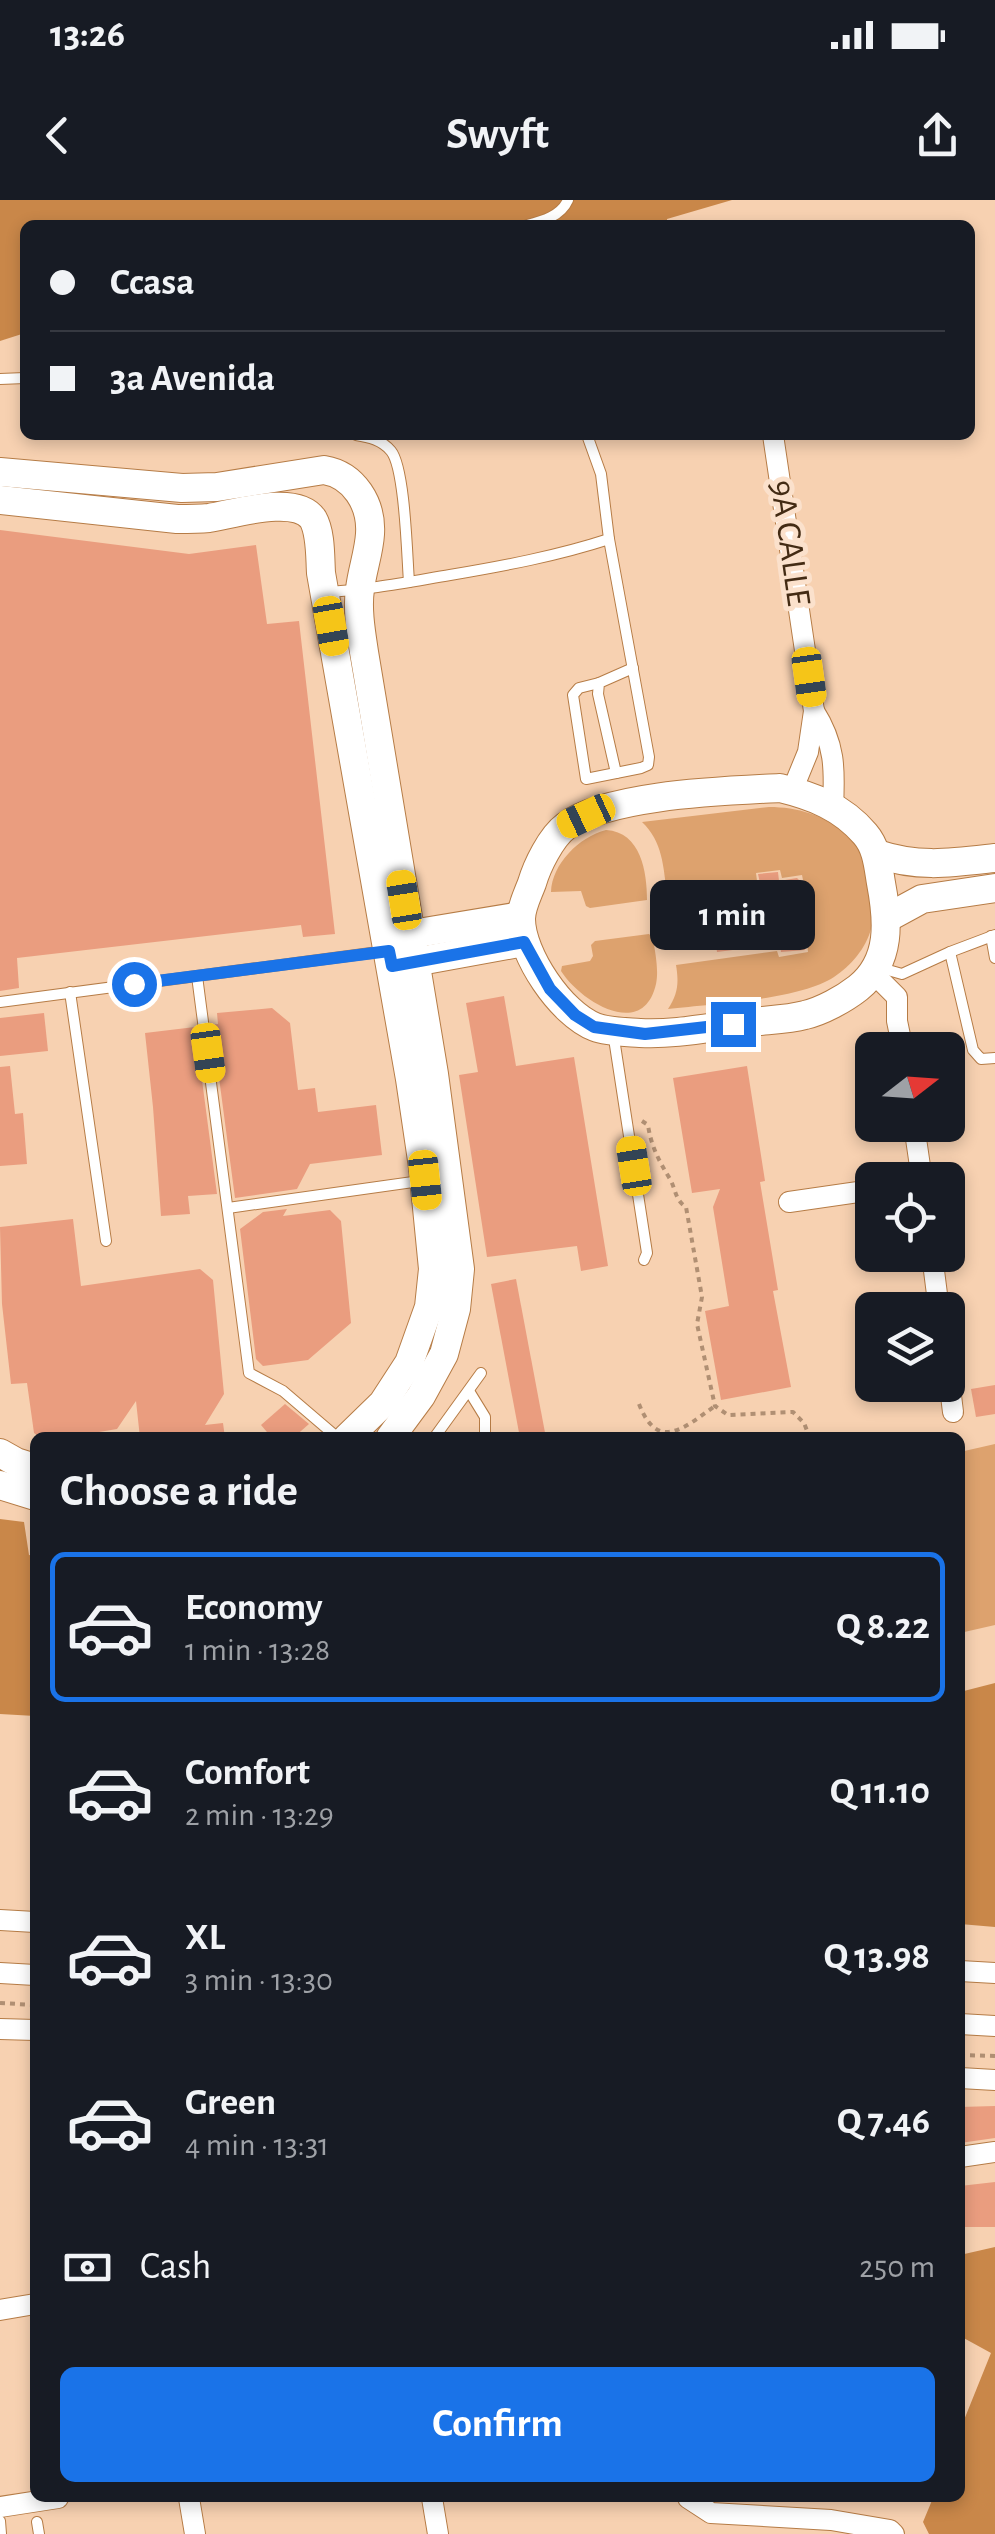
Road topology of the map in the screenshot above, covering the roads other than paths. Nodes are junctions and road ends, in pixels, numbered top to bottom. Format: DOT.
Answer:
graph roads {
  1 [pos="568,200"];
  2 [pos="546,220"];
  3 [pos="376,440"];
  4 [pos="589,440"];
  5 [pos="774,440"];
  6 [pos="0,472"];
  7 [pos="33,490"];
  8 [pos="0,500"];
  9 [pos="609,539"];
  10 [pos="409,582"];
  11 [pos="360,590"];
  12 [pos="325,592"];
  13 [pos="634,668"];
  14 [pos="599,683"];
  15 [pos="814,711"];
  16 [pos="616,774"];
  17 [pos="792,791"];
  18 [pos="374,796"];
  19 [pos="833,806"];
  20 [pos="877,854"];
  21 [pos="995,858"];
  22 [pos="995,888"];
  23 [pos="887,918"];
  24 [pos="522,929"];
  25 [pos="993,936"];
  26 [pos="398,951"];
  27 [pos="950,952"];
  28 [pos="995,958"];
  29 [pos="870,974"];
  30 [pos="197,976"];
  31 [pos="70,992"];
  32 [pos="0,1002"];
  33 [pos="612,1031"];
  34 [pos="899,1032"];
  35 [pos="995,1058"];
  36 [pos="432,1170"];
  37 [pos="855,1192"];
  38 [pos="789,1202"];
  39 [pos="228,1208"];
  40 [pos="106,1241"];
  41 [pos="644,1260"];
  42 [pos="446,1269"];
  43 [pos="481,1373"];
  44 [pos="469,1391"];
  45 [pos="952,1402"];
  46 [pos="953,1412"];
  47 [pos="331,1432"];
  48 [pos="353,1432"];
  49 [pos="394,1432"];
  50 [pos="438,1432"];
  51 [pos="485,1432"];
  52 [pos="11,1471"];
  53 [pos="30,1491"];
  54 [pos="0,1920"];
  55 [pos="30,1922"];
  56 [pos="965,1971"];
  57 [pos="0,1973"];
  58 [pos="995,1973"];
  59 [pos="30,1975"];
  60 [pos="965,2024"];
  61 [pos="995,2026"];
  62 [pos="0,2029"];
  63 [pos="30,2030"];
  64 [pos="965,2078"];
  65 [pos="995,2080"];
  66 [pos="995,2152"];
  67 [pos="965,2156"];
  68 [pos="30,2305"];
  69 [pos="0,2310"];
  70 [pos="30,2502"];
  71 [pos="190,2502"];
  72 [pos="433,2502"];
  73 [pos="694,2502"];
  74 [pos="0,2506"];
  75 [pos="0,2521"];
  76 [pos="1,2534"];
  77 [pos="195,2534"];
  78 [pos="438,2534"];
  79 [pos="894,2534"];
  1 -- 2 [label="lane"];
  3 -- 10 [label="lane"];
  4 -- 9 [label="lane"];
  5 -- 15 [label="street, 9A CALLE"];
  6 -- 7 [label="street"];
  7 -- 8 [label="street"];
  7 -- 11 [label="street"];
  7 -- 12 [label="street"];
  9 -- 10 [label="lane"];
  9 -- 13 [label="lane"];
  10 -- 11 [label="lane"];
  11 -- 12 [label="lane"];
  11 -- 18 [label="street"];
  12 -- 18 [label="street"];
  13 -- 14 [label="lane"];
  13 -- 16 [label="lane"];
  14 -- 16 [label="lane"];
  14 -- 16 [label="lane"];
  15 -- 17 [label="street, 9A CALLE"];
  15 -- 19 [label="street, 9A CALLE"];
  17 -- 19 [label="street"];
  17 -- 24 [label="street"];
  18 -- 26 [label="street"];
  19 -- 20 [label="street"];
  20 -- 21 [label="street"];
  20 -- 23 [label="street"];
  22 -- 23 [label="street"];
  23 -- 29 [label="street"];
  24 -- 26 [label="street"];
  24 -- 33 [label="street"];
  25 -- 27 [label="lane"];
  25 -- 28 [label="lane"];
  26 -- 30 [label="lane"];
  26 -- 36 [label="street"];
  27 -- 29 [label="lane"];
  27 -- 35 [label="lane"];
  29 -- 33 [label="street"];
  29 -- 34 [label="street"];
  30 -- 31 [label="lane"];
  30 -- 39 [label="lane"];
  31 -- 32 [label="lane"];
  31 -- 40 [label="lane"];
  33 -- 41 [label="lane"];
  36 -- 39 [label="lane"];
  36 -- 42 [label="street"];
  37 -- 38 [label="street"];
  39 -- 47 [label="lane"];
  42 -- 48 [label="street"];
  42 -- 49 [label="street"];
  43 -- 44 [label="lane"];
  44 -- 50 [label="lane"];
  44 -- 51 [label="lane"];
  45 -- 46 [label="street"];
  52 -- 53 [label="street"];
  54 -- 55 [label="street"];
  56 -- 58 [label="street"];
  57 -- 59 [label="street"];
  60 -- 61 [label="street"];
  62 -- 63 [label="street"];
  64 -- 65 [label="street"];
  66 -- 67 [label="street"];
  68 -- 69 [label="street"];
  70 -- 74 [label="street"];
  71 -- 77 [label="street"];
  72 -- 78 [label="street"];
  73 -- 79 [label="street"];
  75 -- 76 [label="lane"];
}
